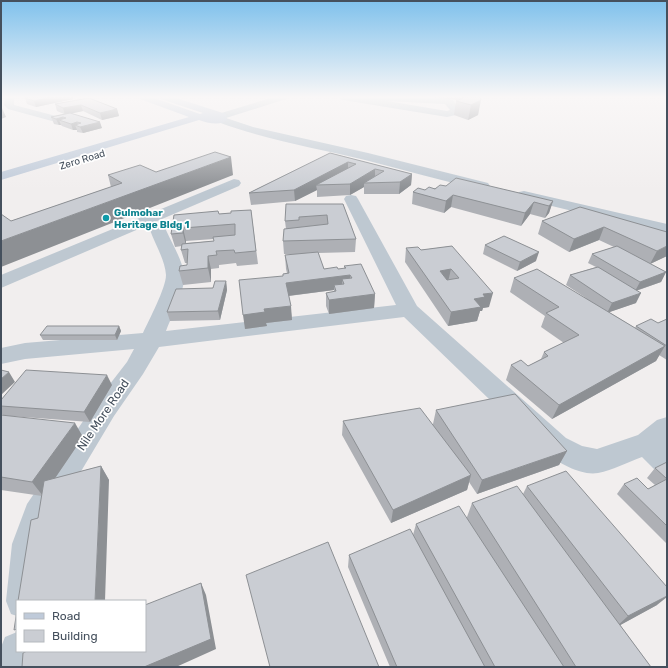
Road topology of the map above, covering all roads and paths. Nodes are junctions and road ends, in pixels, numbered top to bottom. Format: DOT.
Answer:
graph roads {
  1 [pos="174,128"];
  2 [pos="245,128"];
  3 [pos="150,135"];
  4 [pos="1,176"];
  5 [pos="1,183"];
  6 [pos="234,183"];
  7 [pos="498,189"];
  8 [pos="512,192"];
  9 [pos="351,199"];
  10 [pos="667,229"];
  11 [pos="158,230"];
  12 [pos="1,282"];
  13 [pos="409,310"];
  14 [pos="150,340"];
  15 [pos="1,356"];
  16 [pos="657,436"];
  17 [pos="667,462"];
  18 [pos="24,600"];
  19 [pos="19,652"];
  20 [pos="18,667"];
  1 -- 3 [label="street, Zero Road"];
  2 -- 7 [label="street"];
  3 -- 4 [label="street, Zero Road"];
  3 -- 5 [label="street, Zero Road"];
  6 -- 12 [label="street"];
  8 -- 10 [label="street"];
  9 -- 13 [label="street"];
  11 -- 14 [label="street, Nile More Road"];
  13 -- 14 [label="street"];
  13 -- 16 [label="street"];
  14 -- 15 [label="street"];
  14 -- 18 [label="street, Nile More Road"];
  16 -- 17 [label="street"];
  19 -- 20 [label="street"];
}
